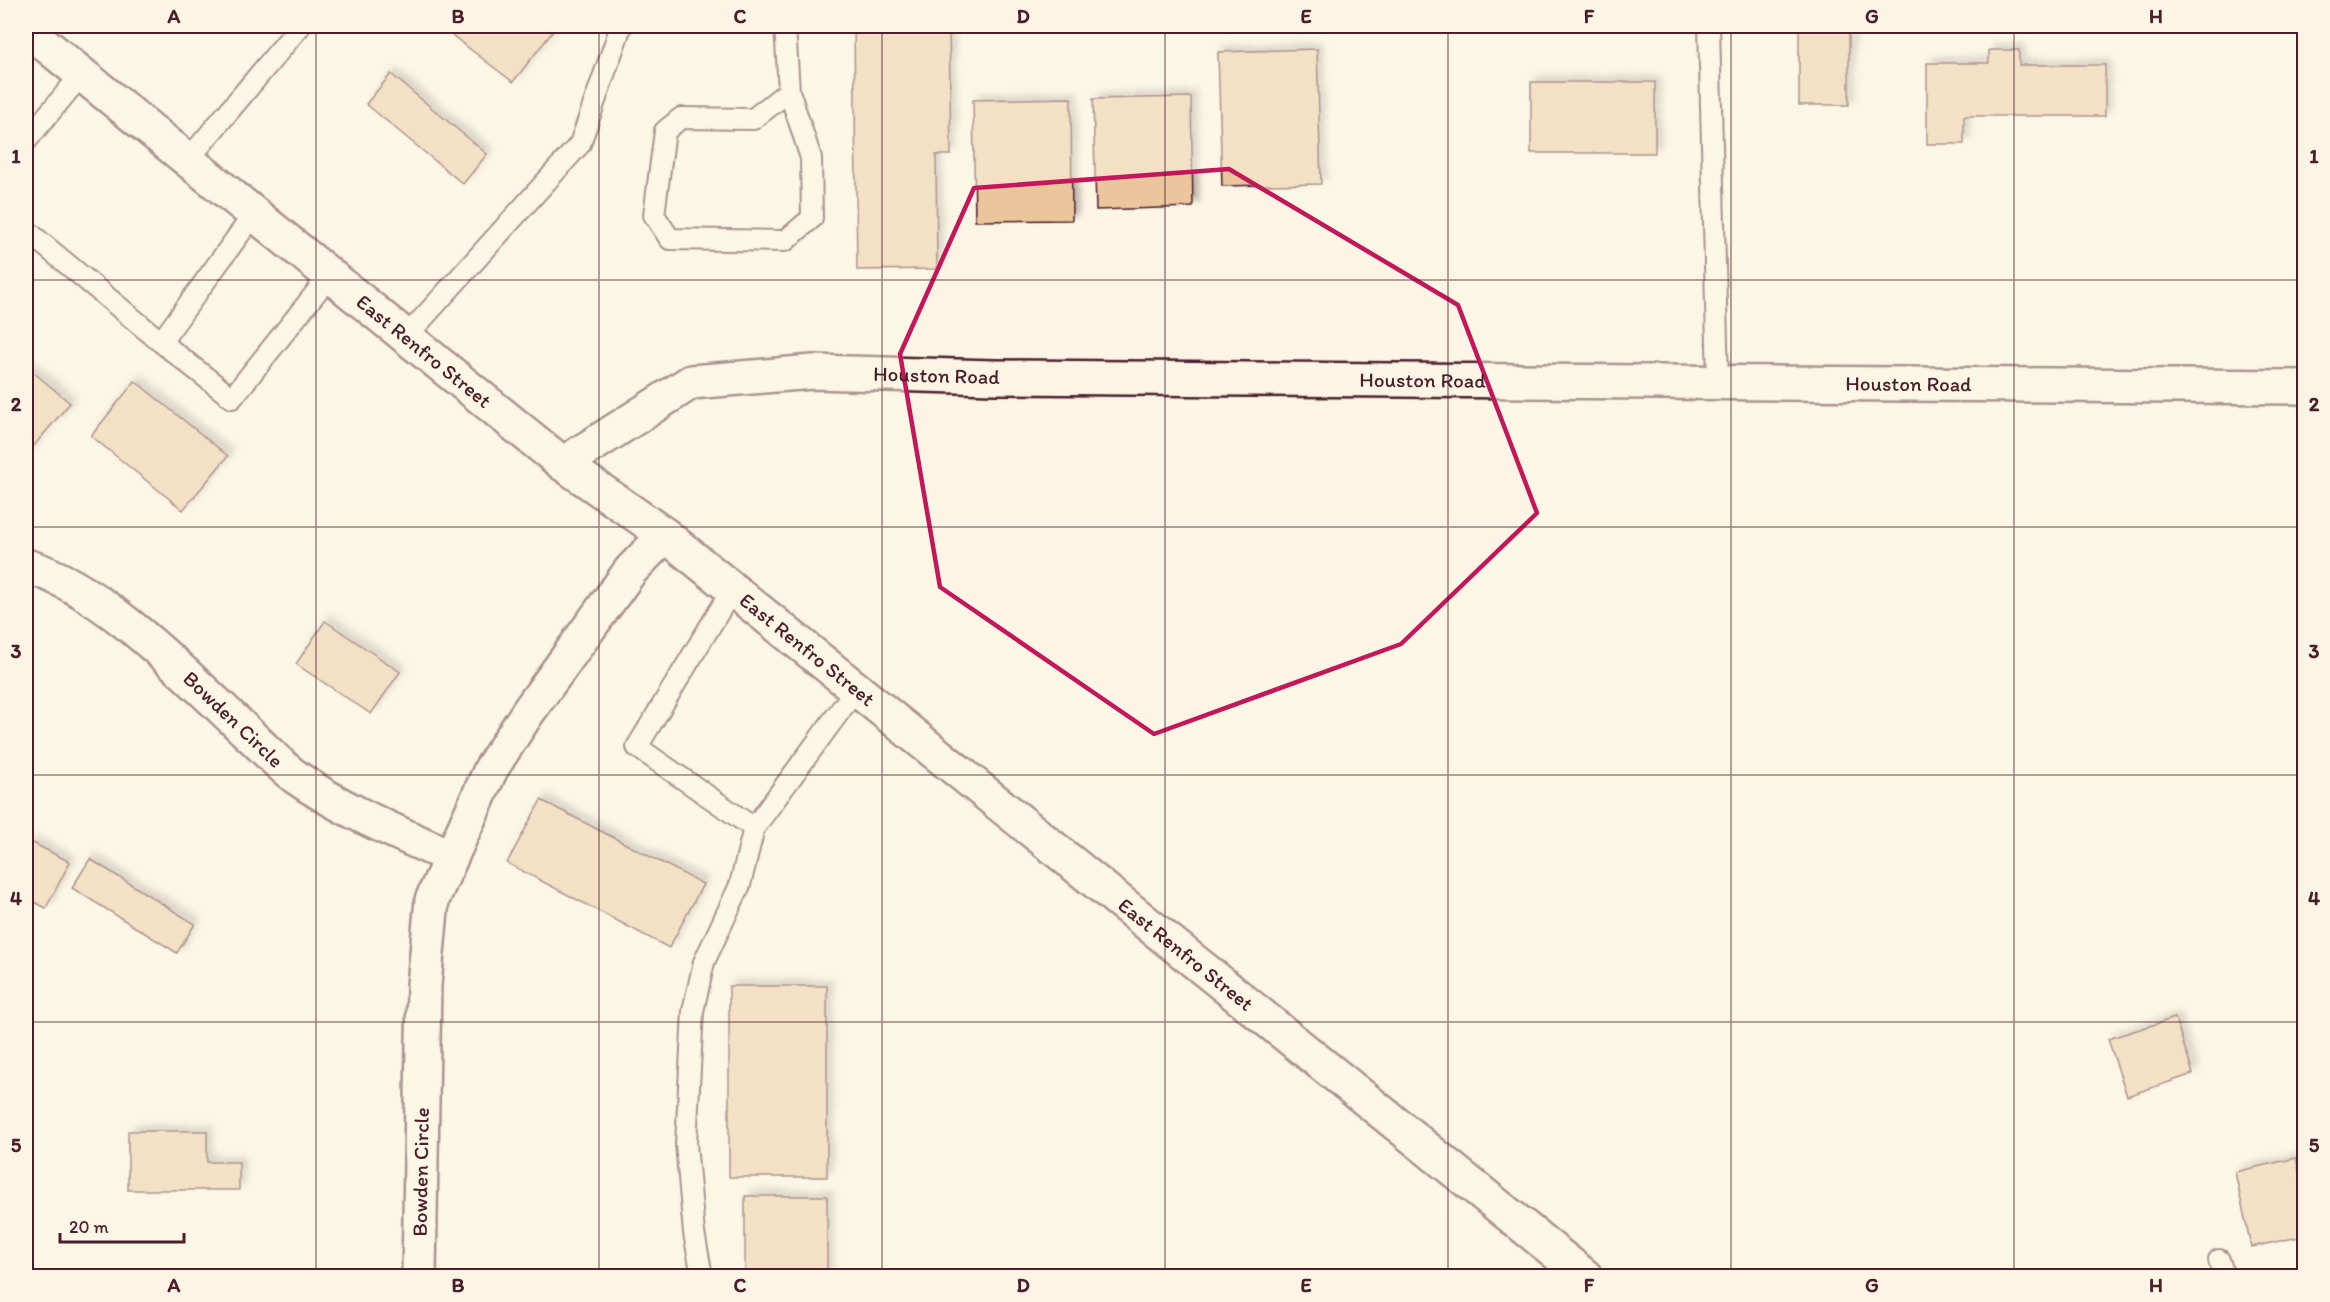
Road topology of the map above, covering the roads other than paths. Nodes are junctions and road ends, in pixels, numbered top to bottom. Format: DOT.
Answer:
graph roads {
  1 [pos="300,26"];
  2 [pos="621,26"];
  3 [pos="785,26"];
  4 [pos="1709,26"];
  5 [pos="26,29"];
  6 [pos="82,74"];
  7 [pos="789,91"];
  8 [pos="26,141"];
  9 [pos="188,160"];
  10 [pos="254,214"];
  11 [pos="26,230"];
  12 [pos="330,275"];
  13 [pos="406,337"];
  14 [pos="161,342"];
  15 [pos="1718,383"];
  16 [pos="2304,387"];
  17 [pos="563,464"];
  18 [pos="665,535"];
  19 [pos="26,566"];
  20 [pos="732,590"];
  21 [pos="856,689"];
  22 [pos="754,828"];
  23 [pos="451,857"];
  24 [pos="419,1276"];
  25 [pos="702,1276"];
  26 [pos="1585,1276"];
  1 -- 9 [label="lane"];
  2 -- 13 [label="lane"];
  3 -- 7 [label="lane"];
  4 -- 15 [label="lane"];
  5 -- 6 [label="street, East Renfro Street"];
  6 -- 8 [label="lane"];
  6 -- 9 [label="street, East Renfro Street"];
  7 -- 7 [label="lane"];
  9 -- 10 [label="street, East Renfro Street"];
  10 -- 12 [label="street, East Renfro Street"];
  10 -- 14 [label="lane"];
  11 -- 14 [label="lane"];
  12 -- 13 [label="street, East Renfro Street"];
  12 -- 14 [label="lane"];
  13 -- 17 [label="street, East Renfro Street"];
  15 -- 16 [label="street, Houston Road"];
  15 -- 17 [label="street, Houston Road"];
  17 -- 18 [label="street, East Renfro Street"];
  18 -- 20 [label="street, East Renfro Street"];
  18 -- 23 [label="street, Bowden Circle"];
  19 -- 23 [label="street, Bowden Circle"];
  20 -- 21 [label="street, East Renfro Street"];
  20 -- 22 [label="lane"];
  21 -- 22 [label="lane"];
  21 -- 26 [label="street, East Renfro Street"];
  22 -- 25 [label="lane"];
  23 -- 24 [label="street, Bowden Circle"];
}
